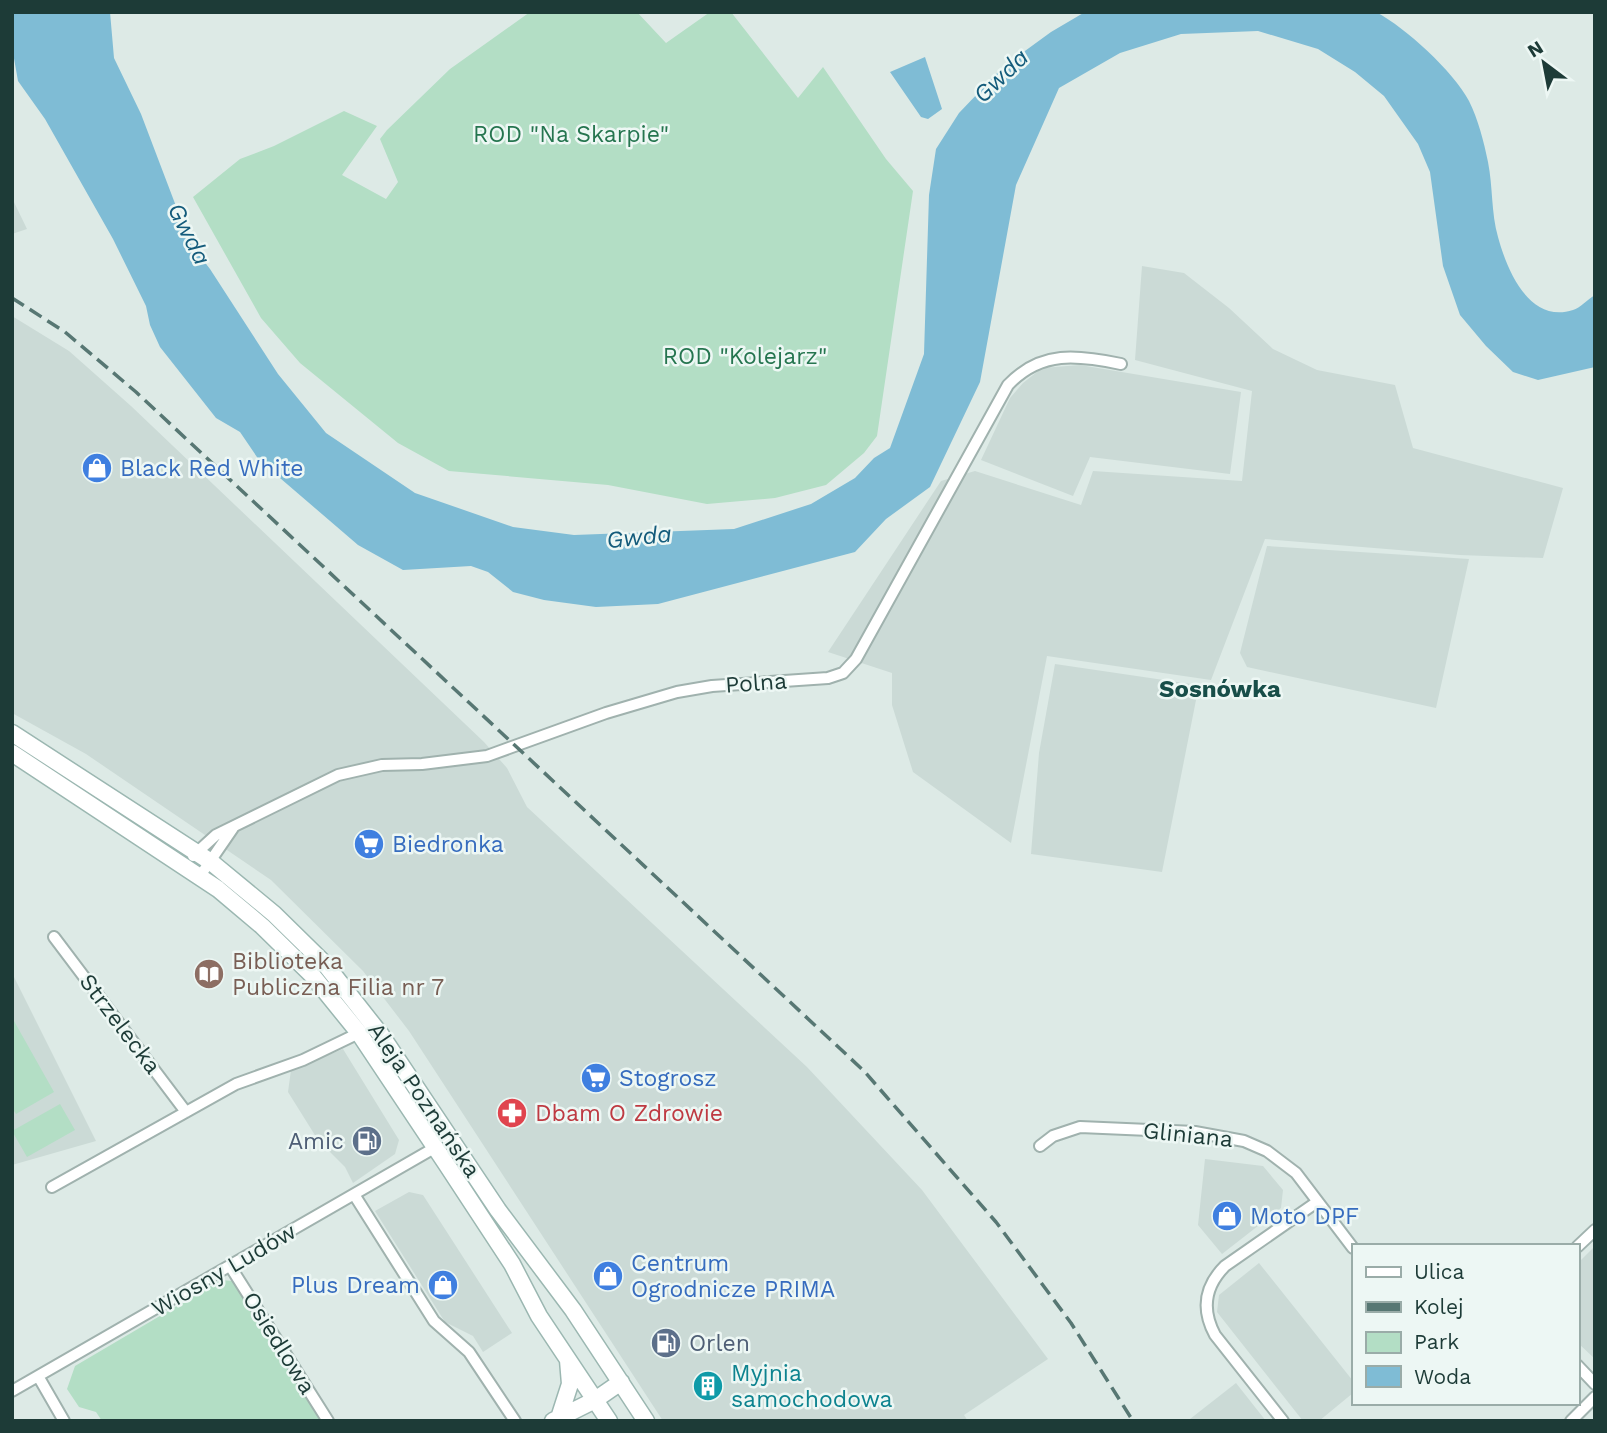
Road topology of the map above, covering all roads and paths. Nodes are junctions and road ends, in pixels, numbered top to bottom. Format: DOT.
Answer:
graph roads {
  1 [pos="1121,365"];
  2 [pos="12,733"];
  3 [pos="12,753"];
  4 [pos="237,824"];
  5 [pos="196,852"];
  6 [pos="211,862"];
  7 [pos="186,866"];
  8 [pos="200,876"];
  9 [pos="54,937"];
  10 [pos="359,1033"];
  11 [pos="186,1112"];
  12 [pos="1040,1146"];
  13 [pos="436,1147"];
  14 [pos="52,1187"];
  15 [pos="355,1196"];
  16 [pos="1317,1202"];
  17 [pos="1595,1230"];
  18 [pos="1579,1245"];
  19 [pos="1352,1247"];
  20 [pos="230,1266"];
  21 [pos="568,1358"];
  22 [pos="1579,1367"];
  23 [pos="38,1376"];
  24 [pos="621,1382"];
  25 [pos="1595,1384"];
  26 [pos="12,1391"];
  27 [pos="1595,1397"];
  28 [pos="595,1400"];
  29 [pos="563,1419"];
  30 [pos="64,1421"];
  31 [pos="328,1421"];
  32 [pos="515,1421"];
  33 [pos="609,1421"];
  34 [pos="646,1421"];
  35 [pos="1283,1421"];
  36 [pos="1571,1421"];
  1 -- 4 [label="street, Polna"];
  2 -- 5 [label="main road, Aleja Poznańska"];
  3 -- 7 [label="main road, Aleja Poznańska"];
  4 -- 5 [label="street, Polna"];
  4 -- 6 [label="street, Polna"];
  5 -- 6 [label="main road, Aleja Poznańska"];
  5 -- 7 [label="street, Polna"];
  6 -- 8 [label="street, Polna"];
  6 -- 24 [label="main road, Aleja Poznańska"];
  7 -- 8 [label="main road, Aleja Poznańska"];
  8 -- 10 [label="main road, Aleja Poznańska"];
  9 -- 11 [label="street, Strzelecka"];
  10 -- 11 [label="street"];
  10 -- 13 [label="main road, Aleja Poznańska"];
  11 -- 14 [label="street"];
  12 -- 16 [label="street, Gliniana"];
  13 -- 15 [label="street, Wiosny Ludów"];
  13 -- 21 [label="main road, Aleja Poznańska"];
  15 -- 20 [label="street, Wiosny Ludów"];
  15 -- 32 [label="street"];
  16 -- 19 [label="street, Gliniana"];
  16 -- 35 [label="street"];
  17 -- 18 [label="street"];
  20 -- 23 [label="street, Wiosny Ludów"];
  20 -- 31 [label="street, Osiedlowa"];
  21 -- 28 [label="main road, Aleja Poznańska"];
  21 -- 29 [label="main road"];
  22 -- 25 [label="street"];
  23 -- 26 [label="street, Wiosny Ludów"];
  23 -- 30 [label="street"];
  24 -- 28 [label="main road"];
  24 -- 34 [label="main road, Aleja Poznańska"];
  27 -- 36 [label="street"];
  28 -- 29 [label="main road"];
  28 -- 33 [label="main road, Aleja Poznańska"];
}
